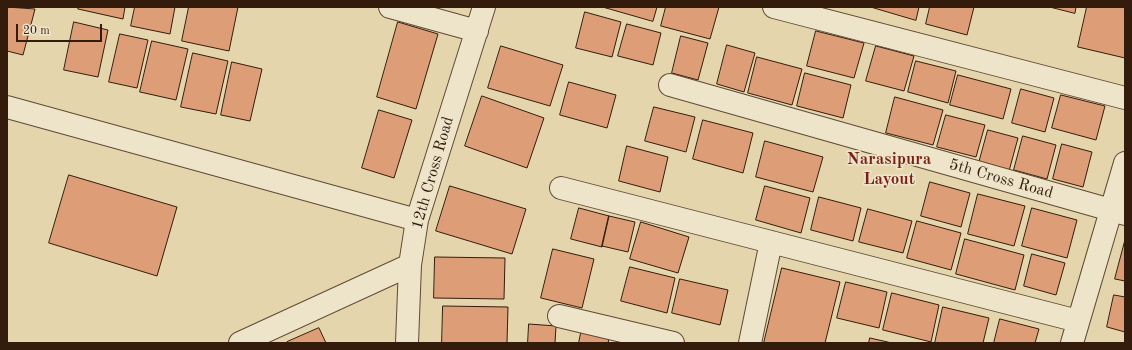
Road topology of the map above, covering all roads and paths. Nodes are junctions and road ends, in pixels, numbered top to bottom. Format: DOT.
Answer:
graph roads {
  1 [pos="390,7"];
  2 [pos="484,7"];
  3 [pos="774,7"];
  4 [pos="477,31"];
  5 [pos="670,85"];
  6 [pos="1125,98"];
  7 [pos="7,107"];
  8 [pos="1125,163"];
  9 [pos="561,188"];
  10 [pos="1118,212"];
  11 [pos="417,220"];
  12 [pos="771,242"];
  13 [pos="410,266"];
  14 [pos="559,316"];
  15 [pos="1078,321"];
  16 [pos="240,343"];
  17 [pos="407,343"];
  18 [pos="673,343"];
  19 [pos="750,343"];
  20 [pos="1072,343"];
  1 -- 4 [label="street"];
  2 -- 4 [label="street, 12th Cross Road"];
  3 -- 6 [label="street"];
  4 -- 11 [label="street, 12th Cross Road"];
  5 -- 10 [label="street, 5th Cross Road"];
  7 -- 11 [label="street"];
  8 -- 10 [label="street"];
  9 -- 12 [label="street"];
  10 -- 15 [label="street"];
  11 -- 13 [label="street, 12th Cross Road"];
  12 -- 15 [label="street"];
  12 -- 19 [label="street"];
  13 -- 16 [label="street"];
  13 -- 17 [label="street, 12th Cross Road"];
  14 -- 18 [label="street"];
  15 -- 20 [label="street"];
}
